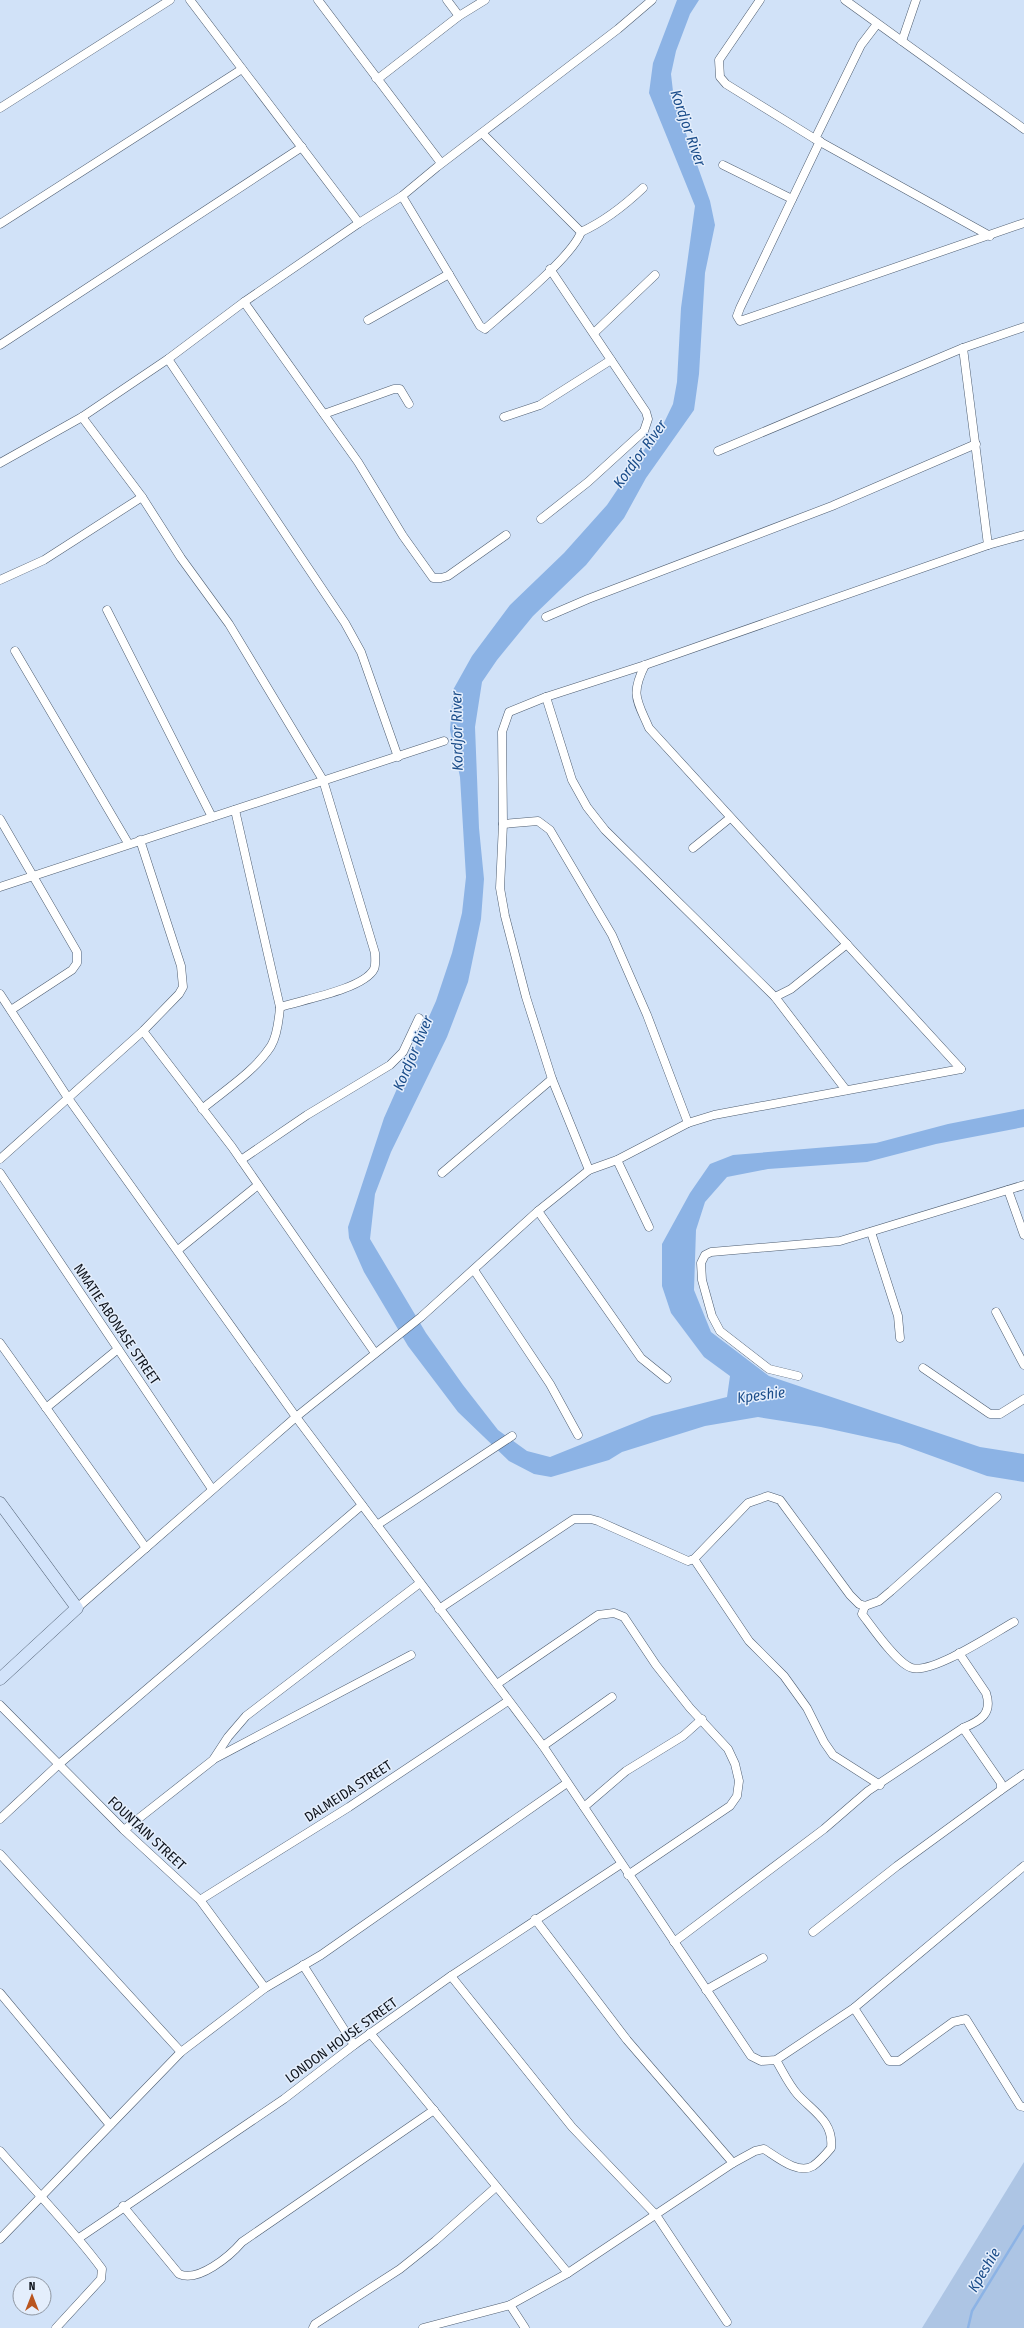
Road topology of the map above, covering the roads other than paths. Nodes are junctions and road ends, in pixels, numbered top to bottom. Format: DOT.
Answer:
graph roads {
  1 [pos="170,0"];
  2 [pos="190,0"];
  3 [pos="318,0"];
  4 [pos="447,0"];
  5 [pos="485,0"];
  6 [pos="652,0"];
  7 [pos="760,0"];
  8 [pos="845,0"];
  9 [pos="916,0"];
  10 [pos="459,16"];
  11 [pos="877,24"];
  12 [pos="902,41"];
  13 [pos="242,69"];
  14 [pos="376,78"];
  15 [pos="0,108"];
  16 [pos="1024,130"];
  17 [pos="482,133"];
  18 [pos="818,140"];
  19 [pos="302,148"];
  20 [pos="441,163"];
  21 [pos="723,165"];
  22 [pos="644,188"];
  23 [pos="402,196"];
  24 [pos="792,199"];
  25 [pos="359,223"];
  26 [pos="1024,223"];
  27 [pos="0,224"];
  28 [pos="581,232"];
  29 [pos="990,236"];
  30 [pos="550,269"];
  31 [pos="449,274"];
  32 [pos="655,275"];
  33 [pos="244,302"];
  34 [pos="368,320"];
  35 [pos="1024,327"];
  36 [pos="594,333"];
  37 [pos="0,345"];
  38 [pos="963,348"];
  39 [pos="168,359"];
  40 [pos="610,360"];
  41 [pos="409,404"];
  42 [pos="324,414"];
  43 [pos="82,417"];
  44 [pos="504,417"];
  45 [pos="976,444"];
  46 [pos="718,450"];
  47 [pos="0,464"];
  48 [pos="142,497"];
  49 [pos="541,519"];
  50 [pos="1024,535"];
  51 [pos="506,536"];
  52 [pos="988,545"];
  53 [pos="0,580"];
  54 [pos="107,610"];
  55 [pos="546,617"];
  56 [pos="15,651"];
  57 [pos="645,665"];
  58 [pos="546,697"];
  59 [pos="444,741"];
  60 [pos="398,757"];
  61 [pos="323,780"];
  62 [pos="235,810"];
  63 [pos="212,817"];
  64 [pos="730,818"];
  65 [pos="0,819"];
  66 [pos="503,824"];
  67 [pos="140,840"];
  68 [pos="128,843"];
  69 [pos="693,848"];
  70 [pos="32,875"];
  71 [pos="0,886"];
  72 [pos="847,944"];
  73 [pos="0,994"];
  74 [pos="775,998"];
  75 [pos="280,1007"];
  76 [pos="11,1010"];
  77 [pos="419,1018"];
  78 [pos="142,1031"];
  79 [pos="552,1079"];
  80 [pos="846,1090"];
  81 [pos="68,1098"];
  82 [pos="202,1109"];
  83 [pos="688,1123"];
  84 [pos="0,1159"];
  85 [pos="241,1160"];
  86 [pos="617,1160"];
  87 [pos="589,1170"];
  88 [pos="0,1173"];
  89 [pos="442,1173"];
  90 [pos="258,1185"];
  91 [pos="1024,1185"];
  92 [pos="1008,1190"];
  93 [pos="538,1211"];
  94 [pos="649,1227"];
  95 [pos="870,1232"];
  96 [pos="1024,1235"];
  97 [pos="178,1250"];
  98 [pos="474,1270"];
  99 [pos="996,1312"];
  100 [pos="900,1338"];
  101 [pos="0,1343"];
  102 [pos="118,1350"];
  103 [pos="375,1353"];
  104 [pos="1024,1365"];
  105 [pos="923,1368"];
  106 [pos="798,1376"];
  107 [pos="667,1379"];
  108 [pos="1024,1399"];
  109 [pos="46,1408"];
  110 [pos="296,1417"];
  111 [pos="578,1435"];
  112 [pos="512,1436"];
  113 [pos="212,1489"];
  114 [pos="997,1497"];
  115 [pos="0,1503"];
  116 [pos="362,1505"];
  117 [pos="377,1524"];
  118 [pos="146,1548"];
  119 [pos="694,1559"];
  120 [pos="420,1583"];
  121 [pos="865,1606"];
  122 [pos="77,1608"];
  123 [pos="439,1609"];
  124 [pos="1014,1622"];
  125 [pos="960,1653"];
  126 [pos="411,1655"];
  127 [pos="0,1679"];
  128 [pos="497,1684"];
  129 [pos="612,1697"];
  130 [pos="508,1701"];
  131 [pos="0,1705"];
  132 [pos="702,1720"];
  133 [pos="963,1728"];
  134 [pos="543,1746"];
  135 [pos="213,1760"];
  136 [pos="58,1765"];
  137 [pos="1024,1774"];
  138 [pos="567,1783"];
  139 [pos="880,1785"];
  140 [pos="1002,1790"];
  141 [pos="584,1807"];
  142 [pos="0,1819"];
  143 [pos="124,1830"];
  144 [pos="0,1854"];
  145 [pos="620,1864"];
  146 [pos="1024,1866"];
  147 [pos="628,1875"];
  148 [pos="200,1900"];
  149 [pos="535,1919"];
  150 [pos="813,1932"];
  151 [pos="674,1942"];
  152 [pos="763,1958"];
  153 [pos="303,1965"];
  154 [pos="451,1976"];
  155 [pos="265,1988"];
  156 [pos="706,1990"];
  157 [pos="0,1993"];
  158 [pos="854,2008"];
  159 [pos="370,2033"];
  160 [pos="354,2045"];
  161 [pos="181,2052"];
  162 [pos="776,2060"];
  163 [pos="1024,2107"];
  164 [pos="434,2110"];
  165 [pos="110,2125"];
  166 [pos="0,2151"];
  167 [pos="732,2163"];
  168 [pos="496,2188"];
  169 [pos="40,2198"];
  170 [pos="123,2206"];
  171 [pos="656,2215"];
  172 [pos="79,2238"];
  173 [pos="0,2239"];
  174 [pos="568,2272"];
  175 [pos="510,2305"];
  176 [pos="727,2322"];
  177 [pos="56,2328"];
  178 [pos="313,2328"];
  179 [pos="424,2328"];
  180 [pos="526,2328"];
  1 -- 15 [label="street"];
  2 -- 13 [label="street"];
  3 -- 14 [label="street"];
  4 -- 10 [label="street"];
  5 -- 10 [label="street"];
  6 -- 17 [label="street"];
  7 -- 18 [label="street"];
  8 -- 11 [label="street"];
  9 -- 12 [label="street"];
  10 -- 14 [label="street"];
  11 -- 12 [label="street"];
  11 -- 18 [label="street"];
  12 -- 16 [label="street"];
  13 -- 19 [label="street"];
  13 -- 27 [label="street"];
  14 -- 20 [label="street"];
  17 -- 20 [label="street"];
  17 -- 28 [label="street"];
  18 -- 24 [label="street"];
  18 -- 29 [label="street"];
  19 -- 25 [label="street"];
  19 -- 37 [label="street"];
  20 -- 23 [label="street"];
  21 -- 24 [label="street"];
  22 -- 28 [label="street"];
  23 -- 25 [label="street"];
  23 -- 31 [label="street"];
  24 -- 29 [label="street"];
  25 -- 33 [label="street"];
  26 -- 29 [label="street"];
  28 -- 30 [label="street"];
  30 -- 31 [label="street"];
  30 -- 36 [label="street"];
  31 -- 34 [label="street"];
  32 -- 36 [label="street"];
  33 -- 39 [label="street"];
  33 -- 42 [label="street"];
  35 -- 38 [label="street"];
  36 -- 40 [label="street"];
  38 -- 45 [label="street"];
  38 -- 46 [label="street"];
  39 -- 43 [label="street"];
  39 -- 60 [label="street"];
  40 -- 44 [label="street"];
  40 -- 49 [label="street"];
  41 -- 42 [label="street"];
  42 -- 51 [label="street"];
  43 -- 47 [label="street"];
  43 -- 48 [label="street"];
  45 -- 52 [label="street"];
  45 -- 55 [label="street"];
  48 -- 53 [label="street"];
  48 -- 61 [label="street"];
  50 -- 52 [label="street"];
  52 -- 57 [label="street"];
  54 -- 63 [label="street"];
  56 -- 68 [label="street"];
  57 -- 58 [label="street"];
  57 -- 64 [label="street"];
  58 -- 66 [label="street"];
  58 -- 74 [label="street"];
  59 -- 60 [label="street"];
  60 -- 61 [label="street"];
  61 -- 62 [label="street"];
  61 -- 75 [label="street"];
  62 -- 63 [label="street"];
  62 -- 75 [label="street"];
  63 -- 67 [label="street"];
  64 -- 69 [label="street"];
  64 -- 72 [label="street"];
  65 -- 70 [label="street"];
  66 -- 79 [label="street"];
  66 -- 83 [label="street"];
  67 -- 68 [label="street"];
  67 -- 78 [label="street"];
  68 -- 70 [label="street"];
  70 -- 71 [label="street"];
  70 -- 76 [label="street"];
  72 -- 74 [label="street"];
  72 -- 80 [label="street"];
  73 -- 76 [label="street"];
  74 -- 80 [label="street"];
  75 -- 82 [label="street"];
  76 -- 81 [label="street"];
  77 -- 85 [label="street"];
  78 -- 81 [label="street"];
  78 -- 82 [label="street"];
  79 -- 87 [label="street"];
  79 -- 89 [label="street"];
  80 -- 83 [label="street"];
  81 -- 84 [label="street"];
  81 -- 97 [label="street"];
  82 -- 85 [label="street"];
  83 -- 86 [label="street"];
  85 -- 90 [label="street"];
  86 -- 87 [label="street"];
  86 -- 94 [label="street"];
  87 -- 93 [label="street"];
  88 -- 102 [label="street, NMATIE ABONASE STREET"];
  90 -- 97 [label="street"];
  90 -- 103 [label="street"];
  91 -- 92 [label="street"];
  92 -- 95 [label="street"];
  92 -- 96 [label="street"];
  93 -- 98 [label="street"];
  93 -- 107 [label="street"];
  95 -- 100 [label="street"];
  95 -- 106 [label="street"];
  97 -- 110 [label="street"];
  98 -- 103 [label="street"];
  98 -- 111 [label="street"];
  99 -- 104 [label="street"];
  101 -- 109 [label="street"];
  102 -- 109 [label="street"];
  102 -- 113 [label="street, NMATIE ABONASE STREET"];
  103 -- 110 [label="street"];
  105 -- 108 [label="street"];
  109 -- 118 [label="street"];
  110 -- 113 [label="street"];
  110 -- 116 [label="street"];
  112 -- 117 [label="street"];
  113 -- 118 [label="street"];
  114 -- 121 [label="street"];
  115 -- 122 [label="street"];
  116 -- 117 [label="street"];
  116 -- 136 [label="street"];
  117 -- 120 [label="street"];
  118 -- 122 [label="street"];
  119 -- 121 [label="street"];
  119 -- 123 [label="street"];
  119 -- 139 [label="street"];
  120 -- 123 [label="street"];
  120 -- 135 [label="street"];
  121 -- 125 [label="street"];
  122 -- 127 [label="street"];
  123 -- 128 [label="street"];
  124 -- 125 [label="street"];
  125 -- 133 [label="street"];
  126 -- 135 [label="street"];
  128 -- 130 [label="street"];
  128 -- 132 [label="street"];
  129 -- 134 [label="street"];
  130 -- 134 [label="street"];
  130 -- 148 [label="street, DALMEIDA STREET"];
  131 -- 136 [label="street, FOUNTAIN STREET"];
  132 -- 141 [label="street"];
  132 -- 147 [label="street"];
  133 -- 139 [label="street"];
  133 -- 140 [label="street"];
  134 -- 138 [label="street"];
  135 -- 143 [label="street"];
  136 -- 142 [label="street"];
  136 -- 143 [label="street, FOUNTAIN STREET"];
  137 -- 140 [label="street"];
  138 -- 141 [label="street"];
  138 -- 153 [label="street"];
  139 -- 151 [label="street"];
  140 -- 150 [label="street"];
  141 -- 145 [label="street"];
  143 -- 148 [label="street, FOUNTAIN STREET"];
  144 -- 161 [label="street"];
  145 -- 147 [label="street"];
  145 -- 149 [label="street, LONDON HOUSE STREET"];
  146 -- 158 [label="street"];
  147 -- 151 [label="street"];
  148 -- 155 [label="street, FOUNTAIN STREET"];
  149 -- 154 [label="street, LONDON HOUSE STREET"];
  149 -- 167 [label="street"];
  151 -- 156 [label="street"];
  152 -- 156 [label="street"];
  153 -- 155 [label="street"];
  153 -- 160 [label="street"];
  154 -- 159 [label="street, LONDON HOUSE STREET"];
  154 -- 171 [label="street"];
  155 -- 161 [label="street"];
  156 -- 162 [label="street"];
  157 -- 165 [label="street"];
  158 -- 162 [label="street"];
  158 -- 163 [label="street"];
  159 -- 160 [label="street, LONDON HOUSE STREET"];
  159 -- 164 [label="street"];
  160 -- 170 [label="street, LONDON HOUSE STREET"];
  161 -- 165 [label="street"];
  162 -- 167 [label="street"];
  164 -- 168 [label="street"];
  164 -- 170 [label="street"];
  165 -- 169 [label="street"];
  166 -- 169 [label="street"];
  167 -- 171 [label="street"];
  168 -- 174 [label="street"];
  168 -- 178 [label="street"];
  169 -- 172 [label="street"];
  169 -- 173 [label="street"];
  170 -- 172 [label="street, LONDON HOUSE STREET"];
  171 -- 174 [label="street"];
  171 -- 176 [label="street"];
  172 -- 177 [label="street"];
  174 -- 175 [label="street"];
  175 -- 179 [label="street"];
  175 -- 180 [label="street"];
}
